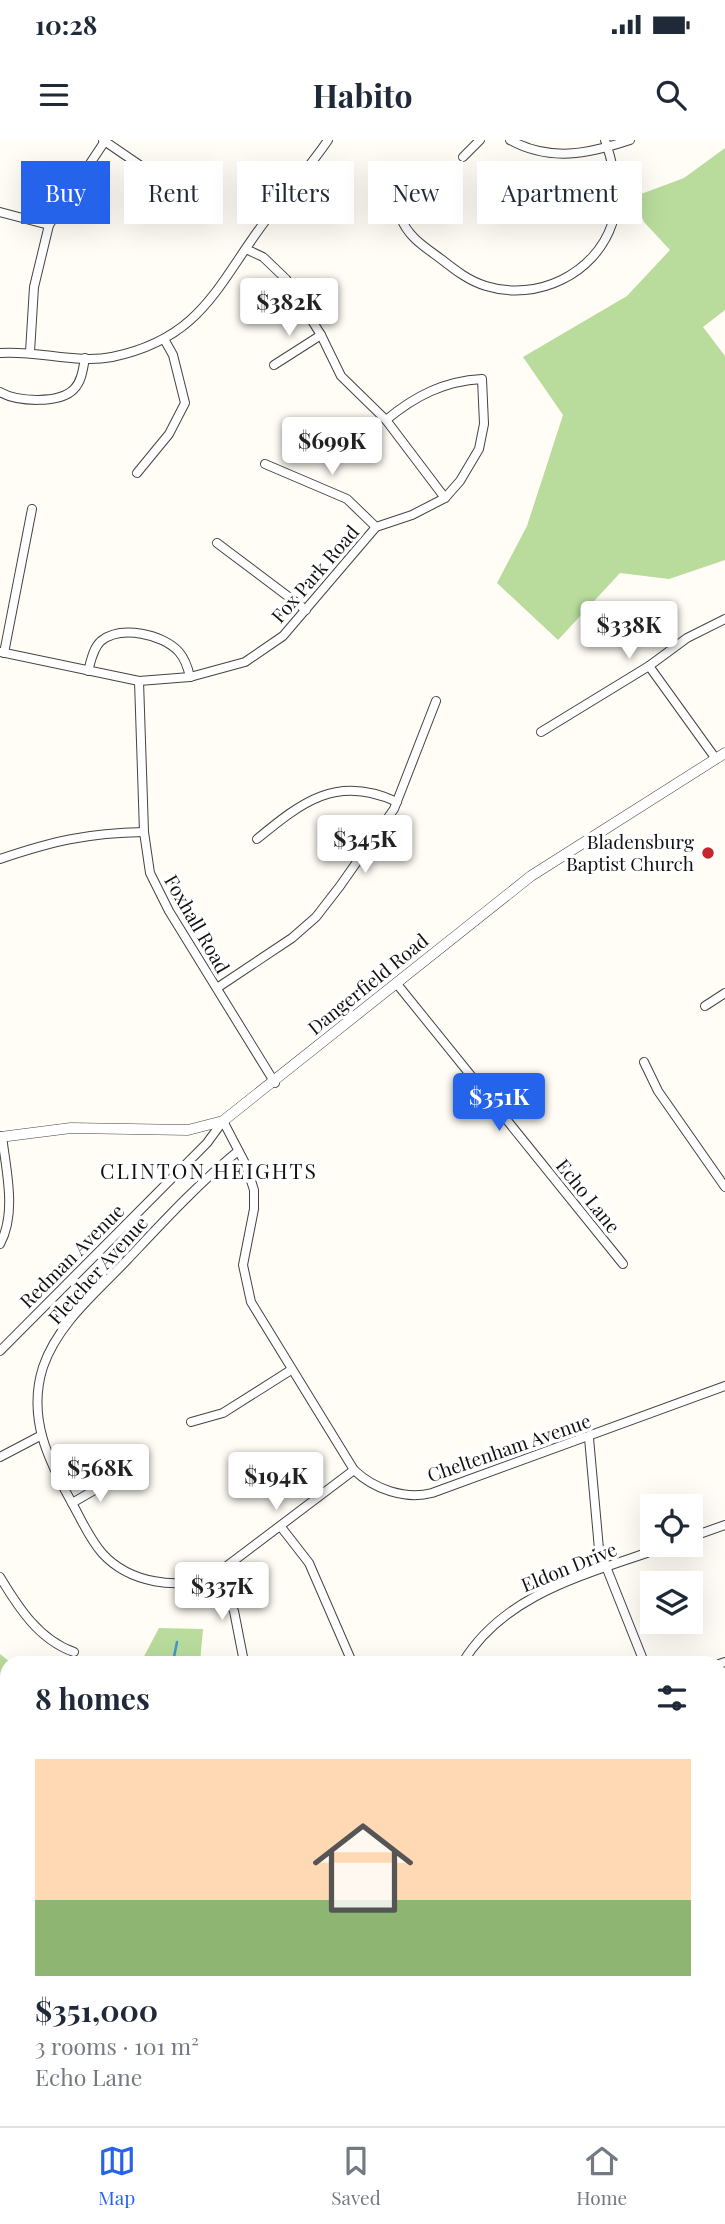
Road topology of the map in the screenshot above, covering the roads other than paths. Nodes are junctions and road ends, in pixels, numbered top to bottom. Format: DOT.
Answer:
graph roads {
  1 [pos="328,140"];
  2 [pos="480,140"];
  3 [pos="510,140"];
  4 [pos="630,140"];
  5 [pos="104,141"];
  6 [pos="606,144"];
  7 [pos="463,157"];
  8 [pos="134,161"];
  9 [pos="0,212"];
  10 [pos="404,224"];
  11 [pos="49,225"];
  12 [pos="248,250"];
  13 [pos="321,335"];
  14 [pos="164,339"];
  15 [pos="30,352"];
  16 [pos="0,353"];
  17 [pos="85,358"];
  18 [pos="274,365"];
  19 [pos="0,392"];
  20 [pos="386,420"];
  21 [pos="265,464"];
  22 [pos="137,473"];
  23 [pos="445,498"];
  24 [pos="32,509"];
  25 [pos="376,527"];
  26 [pos="217,543"];
  27 [pos="306,610"];
  28 [pos="725,619"];
  29 [pos="2,652"];
  30 [pos="649,666"];
  31 [pos="88,671"];
  32 [pos="190,677"];
  33 [pos="139,681"];
  34 [pos="436,701"];
  35 [pos="541,732"];
  36 [pos="720,756"];
  37 [pos="397,802"];
  38 [pos="144,832"];
  39 [pos="257,839"];
  40 [pos="0,859"];
  41 [pos="397,984"];
  42 [pos="216,988"];
  43 [pos="725,993"];
  44 [pos="705,1006"];
  45 [pos="644,1062"];
  46 [pos="275,1083"];
  47 [pos="223,1121"];
  48 [pos="1,1136"];
  49 [pos="238,1151"];
  50 [pos="725,1187"];
  51 [pos="0,1244"];
  52 [pos="624,1264"];
  53 [pos="0,1351"];
  54 [pos="291,1370"];
  55 [pos="725,1386"];
  56 [pos="191,1422"];
  57 [pos="40,1436"];
  58 [pos="589,1438"];
  59 [pos="0,1457"];
  60 [pos="354,1470"];
  61 [pos="113,1480"];
  62 [pos="72,1503"];
  63 [pos="725,1525"];
  64 [pos="281,1527"];
  65 [pos="703,1533"];
  66 [pos="640,1556"];
  67 [pos="607,1568"];
  68 [pos="215,1575"];
  69 [pos="0,1577"];
  70 [pos="74,1652"];
  71 [pos="243,1656"];
  72 [pos="349,1656"];
  73 [pos="468,1656"];
  74 [pos="642,1656"];
  1 -- 12 [label="street"];
  2 -- 7 [label="street"];
  3 -- 6 [label="street"];
  4 -- 6 [label="street"];
  5 -- 8 [label="street"];
  5 -- 11 [label="street"];
  6 -- 10 [label="street"];
  9 -- 11 [label="street"];
  11 -- 15 [label="street"];
  12 -- 13 [label="street"];
  12 -- 14 [label="street"];
  13 -- 18 [label="street"];
  13 -- 20 [label="street"];
  14 -- 17 [label="street"];
  14 -- 22 [label="street"];
  15 -- 16 [label="street"];
  15 -- 17 [label="street"];
  17 -- 19 [label="street"];
  20 -- 23 [label="street"];
  20 -- 23 [label="street, Fox Park Road"];
  21 -- 25 [label="street"];
  23 -- 25 [label="street, Fox Park Road"];
  24 -- 29 [label="street"];
  25 -- 27 [label="street, Fox Park Road"];
  26 -- 27 [label="street"];
  27 -- 32 [label="street, Fox Park Road"];
  28 -- 30 [label="street"];
  29 -- 31 [label="street, Fox Park Road"];
  30 -- 35 [label="street"];
  30 -- 36 [label="street"];
  31 -- 32 [label="street"];
  31 -- 33 [label="street, Fox Park Road"];
  32 -- 33 [label="street, Fox Park Road"];
  33 -- 38 [label="street, Foxhall Road"];
  34 -- 37 [label="street"];
  36 -- 41 [label="street, Dangerfield Road"];
  37 -- 39 [label="street"];
  37 -- 42 [label="street"];
  38 -- 40 [label="street"];
  38 -- 42 [label="street, Foxhall Road"];
  41 -- 46 [label="street, Dangerfield Road"];
  41 -- 52 [label="street, Echo Lane"];
  42 -- 46 [label="street, Foxhall Road"];
  43 -- 44 [label="street"];
  45 -- 50 [label="street"];
  46 -- 47 [label="street, Dangerfield Road"];
  47 -- 48 [label="street, Dangerfield Road"];
  47 -- 49 [label="street, Cheltenham Avenue"];
  47 -- 53 [label="street, Redman Avenue"];
  48 -- 51 [label="street"];
  49 -- 54 [label="street, Cheltenham Avenue"];
  49 -- 57 [label="street, Fletcher Avenue"];
  54 -- 56 [label="street"];
  54 -- 60 [label="street, Cheltenham Avenue"];
  55 -- 58 [label="street, Cheltenham Avenue"];
  57 -- 59 [label="street"];
  57 -- 62 [label="street, Fletcher Avenue"];
  58 -- 60 [label="street, Cheltenham Avenue"];
  58 -- 67 [label="street"];
  60 -- 64 [label="street"];
  61 -- 62 [label="street"];
  62 -- 68 [label="street, Fletcher Avenue"];
  63 -- 65 [label="street"];
  64 -- 68 [label="street"];
  64 -- 72 [label="street"];
  66 -- 67 [label="street, Eldon Drive"];
  67 -- 73 [label="street, Eldon Drive"];
  67 -- 74 [label="street"];
  68 -- 71 [label="street"];
  69 -- 70 [label="street"];
}
